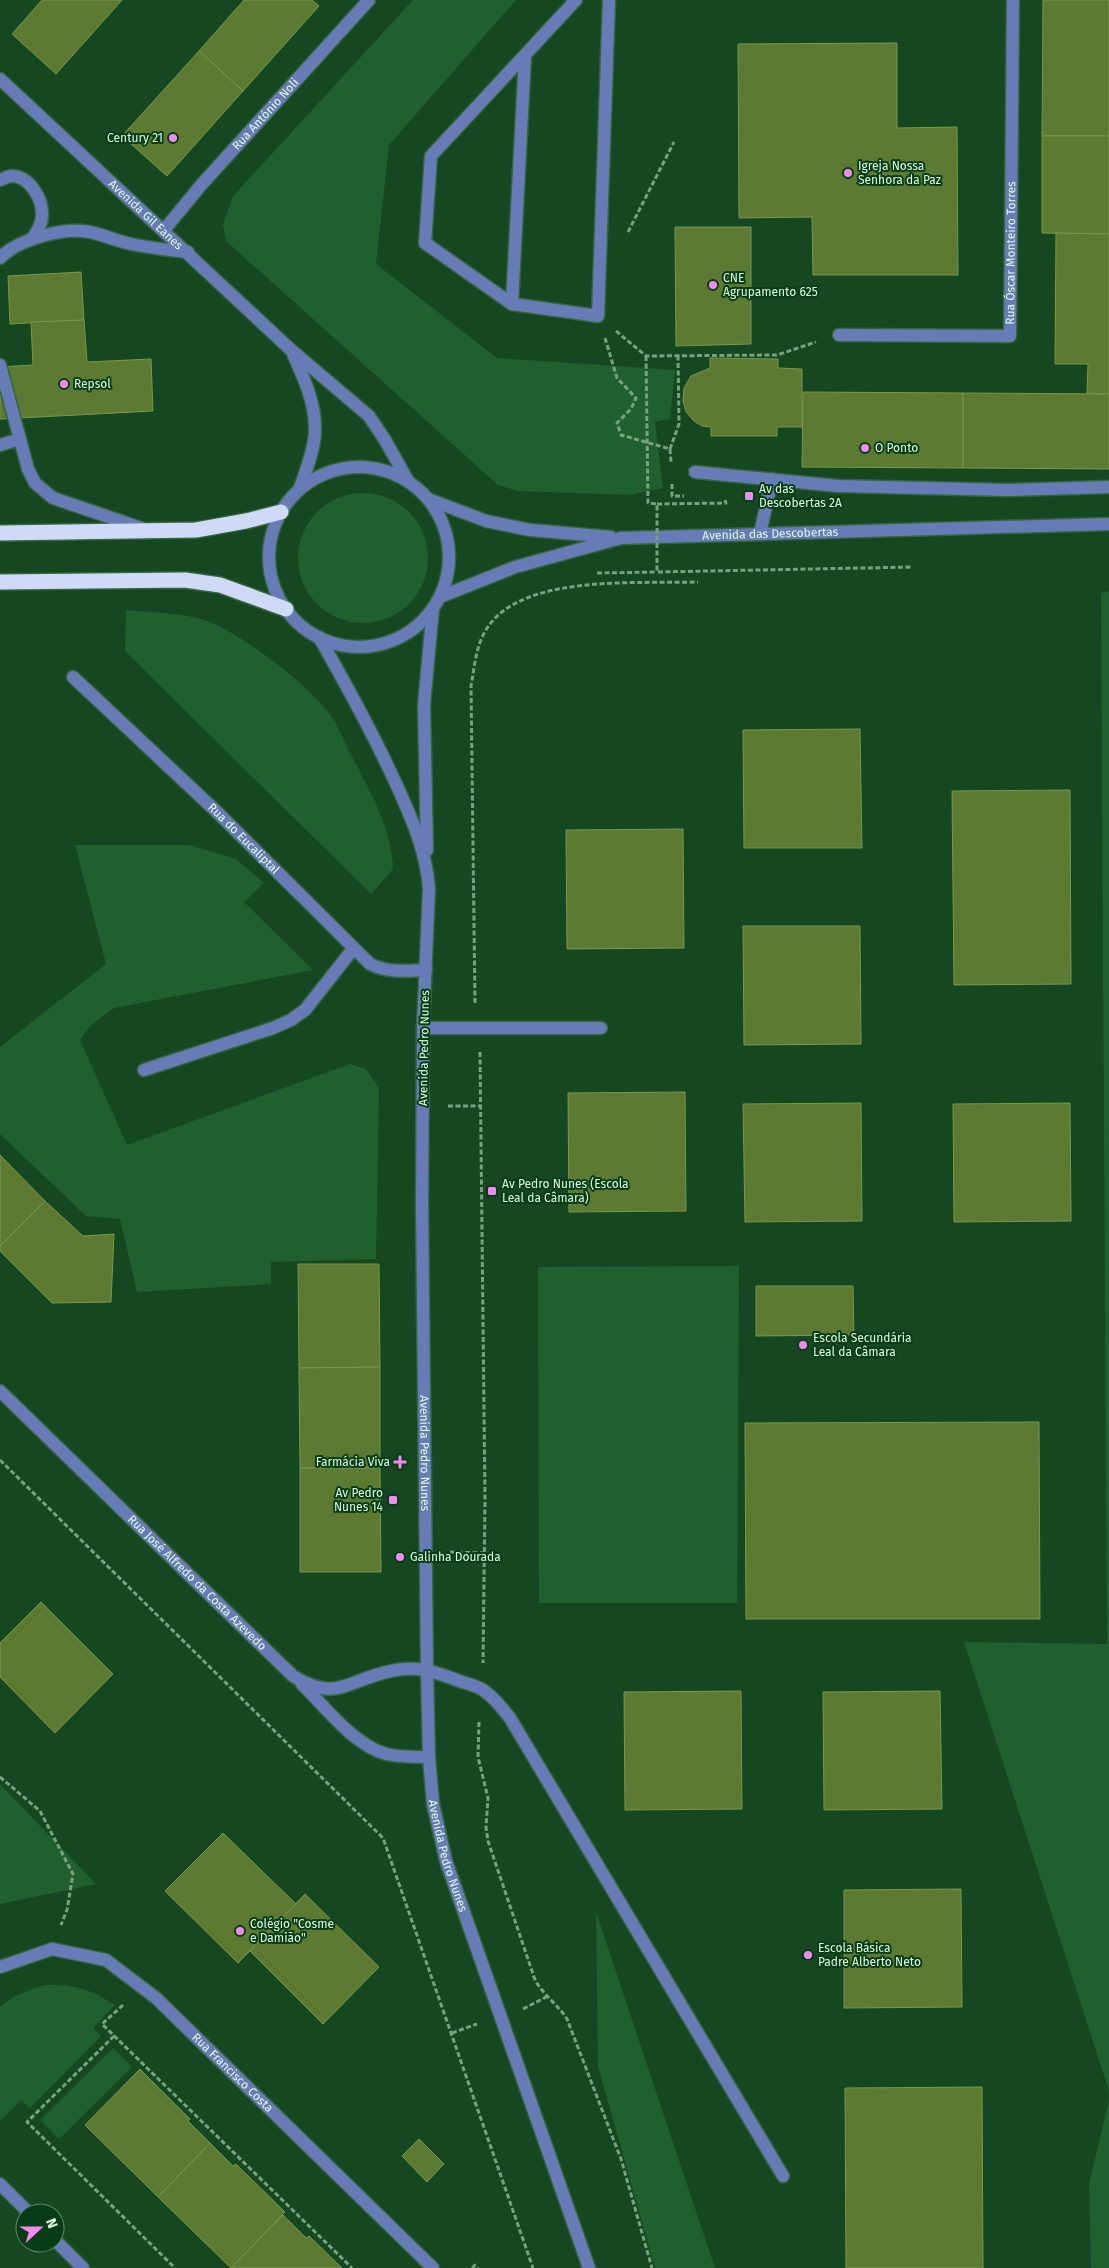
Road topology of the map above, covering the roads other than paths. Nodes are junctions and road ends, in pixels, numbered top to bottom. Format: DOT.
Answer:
graph roads {
  1 [pos="369,0"];
  2 [pos="576,0"];
  3 [pos="609,0"];
  4 [pos="1013,0"];
  5 [pos="525,57"];
  6 [pos="0,79"];
  7 [pos="0,180"];
  8 [pos="164,230"];
  9 [pos="32,239"];
  10 [pos="188,252"];
  11 [pos="0,258"];
  12 [pos="512,304"];
  13 [pos="839,335"];
  14 [pos="290,349"];
  15 [pos="0,365"];
  16 [pos="20,439"];
  17 [pos="0,445"];
  18 [pos="695,472"];
  19 [pos="772,480"];
  20 [pos="408,481"];
  21 [pos="1109,487"];
  22 [pos="300,488"];
  23 [pos="428,499"];
  24 [pos="281,512"];
  25 [pos="1109,524"];
  26 [pos="149,531"];
  27 [pos="0,533"];
  28 [pos="760,534"];
  29 [pos="621,538"];
  30 [pos="0,582"];
  31 [pos="437,601"];
  32 [pos="286,609"];
  33 [pos="320,637"];
  34 [pos="73,677"];
  35 [pos="428,867"];
  36 [pos="353,949"];
  37 [pos="426,970"];
  38 [pos="424,1028"];
  39 [pos="601,1028"];
  40 [pos="144,1070"];
  41 [pos="0,1391"];
  42 [pos="427,1669"];
  43 [pos="293,1676"];
  44 [pos="429,1757"];
  45 [pos="0,1967"];
  46 [pos="783,2176"];
  47 [pos="0,2184"];
  48 [pos="19,2203"];
  49 [pos="65,2250"];
  50 [pos="83,2268"];
  51 [pos="433,2268"];
  52 [pos="589,2268"];
  1 -- 8 [label="street, Rua António Noli"];
  2 -- 5 [label="street"];
  3 -- 12 [label="street"];
  4 -- 13 [label="street, Rua Óscar Monteiro Torres"];
  5 -- 12 [label="street"];
  5 -- 12 [label="street"];
  6 -- 8 [label="street, Avenida Gil Eanes"];
  7 -- 9 [label="street"];
  8 -- 10 [label="street, Avenida Gil Eanes"];
  9 -- 10 [label="street"];
  9 -- 11 [label="street"];
  10 -- 14 [label="street, Avenida Gil Eanes"];
  14 -- 20 [label="street, Avenida Gil Eanes"];
  14 -- 22 [label="street"];
  15 -- 16 [label="street"];
  16 -- 17 [label="street"];
  16 -- 26 [label="street"];
  18 -- 19 [label="street"];
  19 -- 21 [label="street"];
  19 -- 28 [label="street"];
  20 -- 22 [label="street"];
  20 -- 23 [label="street"];
  22 -- 24 [label="street"];
  23 -- 29 [label="street"];
  23 -- 31 [label="street"];
  24 -- 26 [label="highway"];
  24 -- 32 [label="street"];
  25 -- 28 [label="street, Avenida das Descobertas"];
  26 -- 27 [label="highway"];
  28 -- 29 [label="street, Avenida das Descobertas"];
  29 -- 31 [label="street, Avenida das Descobertas"];
  30 -- 32 [label="highway"];
  31 -- 33 [label="street"];
  31 -- 35 [label="street"];
  32 -- 33 [label="street"];
  33 -- 35 [label="street, Avenida Pedro Nunes"];
  34 -- 36 [label="street, Rua do Eucaliptal"];
  35 -- 37 [label="street, Avenida Pedro Nunes"];
  36 -- 37 [label="street, Rua do Eucaliptal"];
  36 -- 40 [label="street"];
  37 -- 38 [label="street, Avenida Pedro Nunes"];
  38 -- 39 [label="street"];
  38 -- 42 [label="street, Avenida Pedro Nunes"];
  41 -- 43 [label="street, Rua José Alfredo da Costa Azevedo"];
  42 -- 43 [label="street, Rua José Alfredo da Costa Azevedo"];
  42 -- 44 [label="street, Avenida Pedro Nunes"];
  42 -- 46 [label="street"];
  43 -- 44 [label="street"];
  44 -- 52 [label="street, Avenida Pedro Nunes"];
  45 -- 51 [label="street, Rua Francisco Costa"];
  47 -- 48 [label="street"];
  49 -- 50 [label="street"];
}
